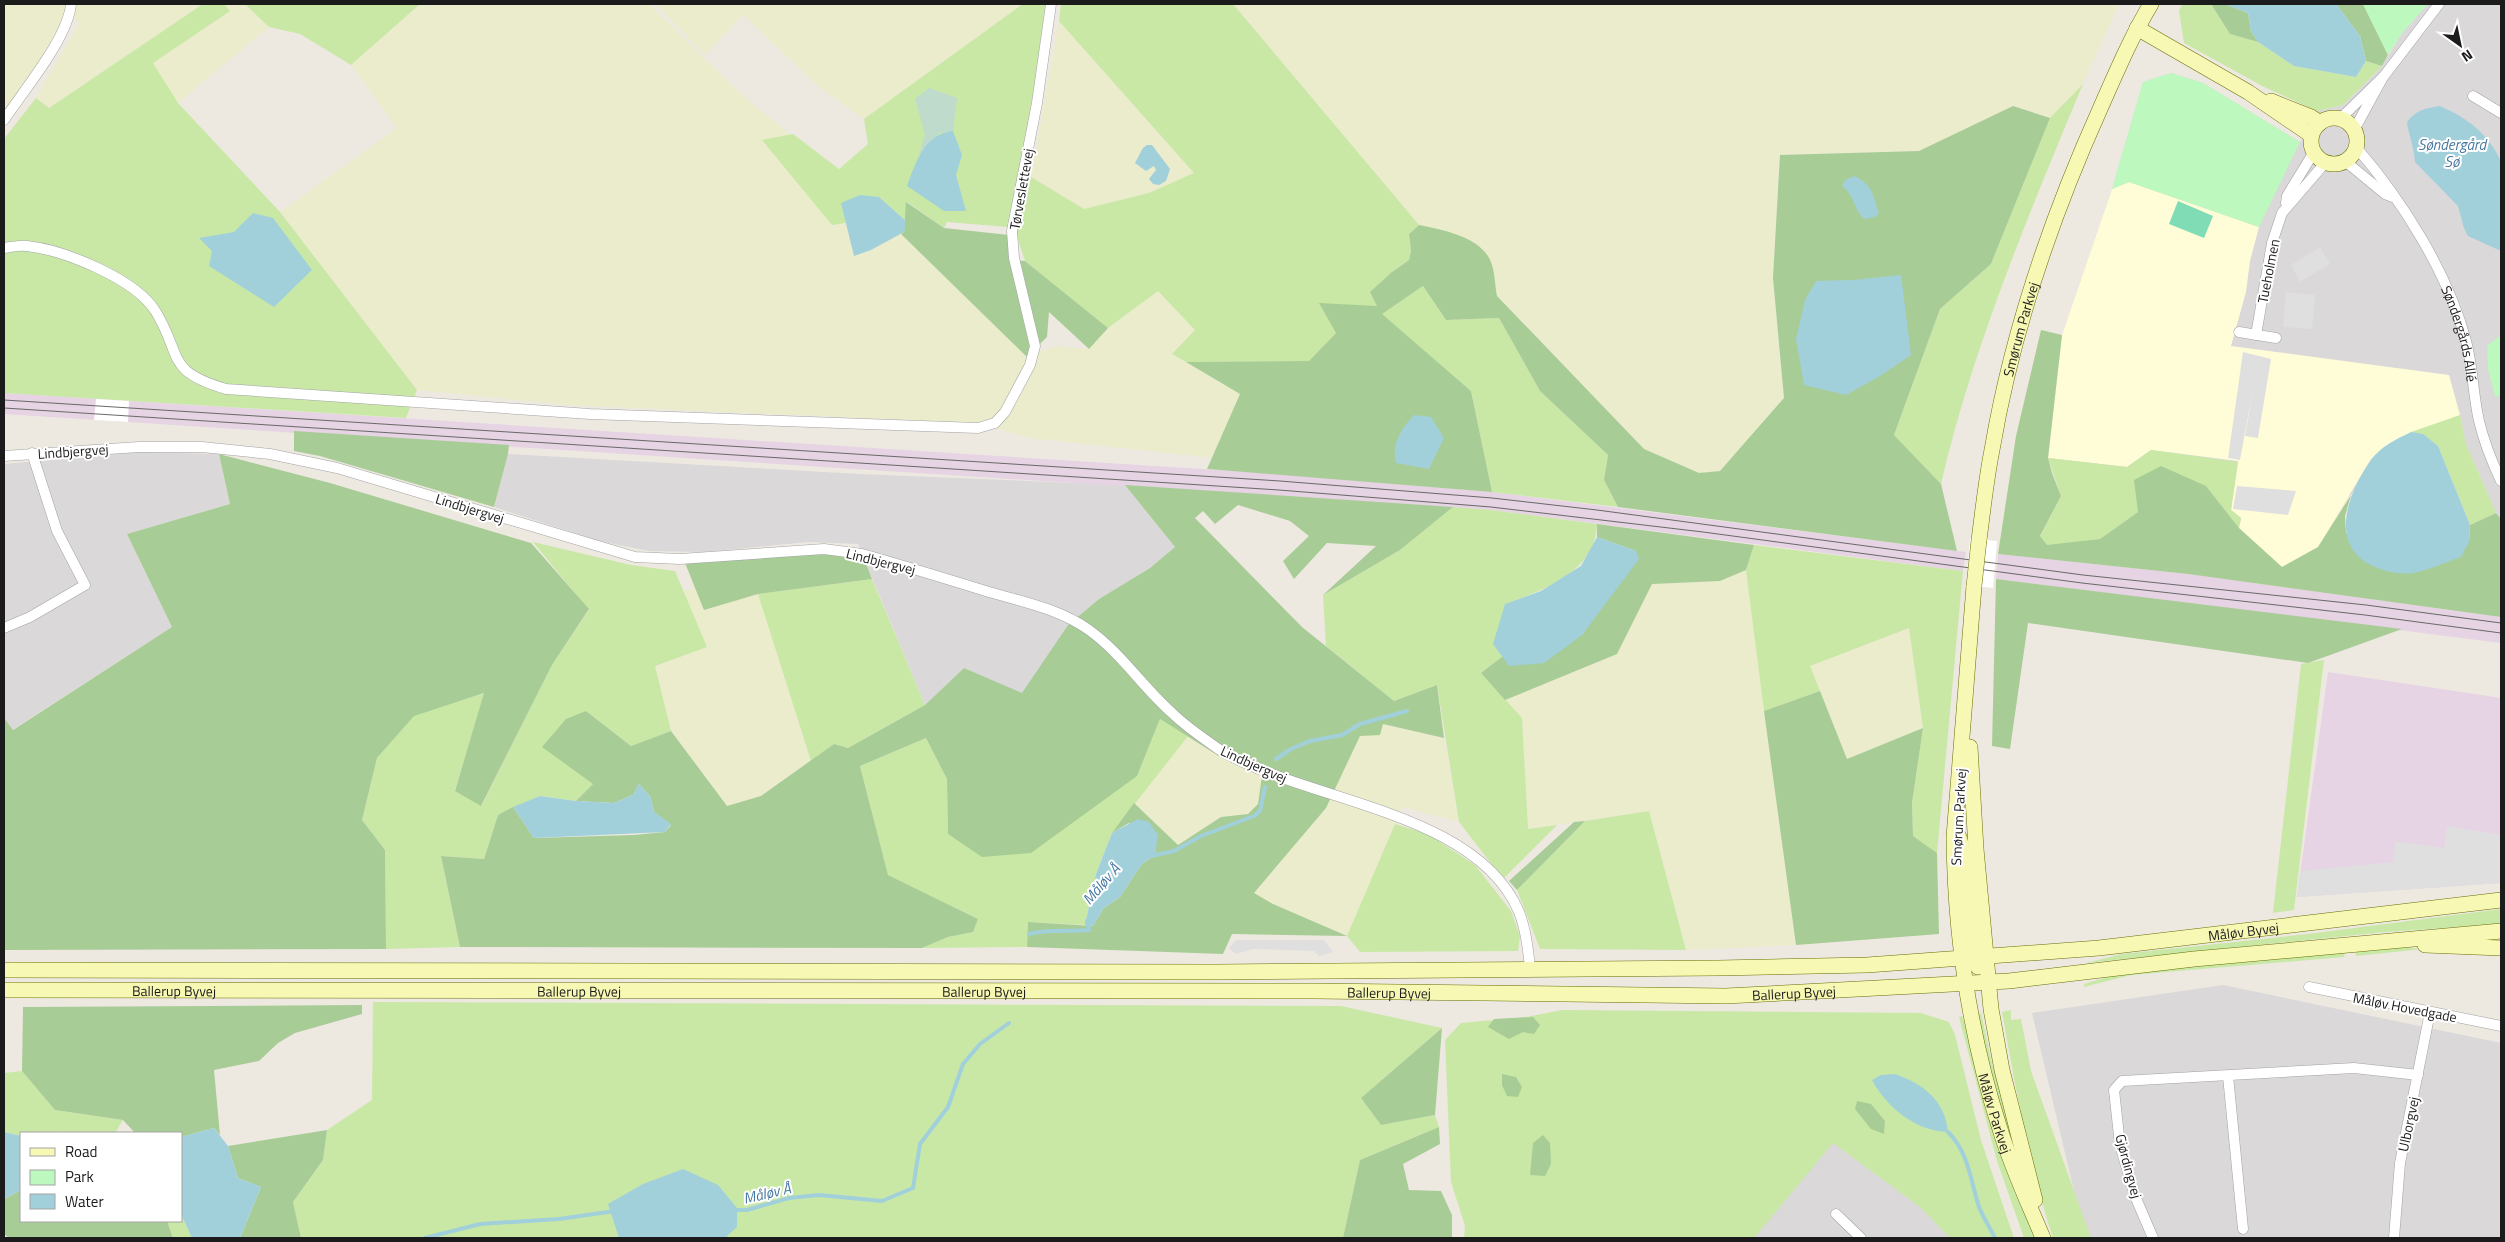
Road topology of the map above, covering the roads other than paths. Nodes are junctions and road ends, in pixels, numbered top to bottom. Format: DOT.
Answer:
graph roads {
  1 [pos="71,4"];
  2 [pos="1051,4"];
  3 [pos="2151,4"];
  4 [pos="2439,4"];
  5 [pos="2136,28"];
  6 [pos="2384,76"];
  7 [pos="2473,96"];
  8 [pos="2501,113"];
  9 [pos="2340,119"];
  10 [pos="4,120"];
  11 [pos="2316,129"];
  12 [pos="2354,130"];
  13 [pos="2356,147"];
  14 [pos="2314,152"];
  15 [pos="2345,161"];
  16 [pos="2325,162"];
  17 [pos="2393,197"];
  18 [pos="2285,209"];
  19 [pos="4,248"];
  20 [pos="2239,332"];
  21 [pos="2256,335"];
  22 [pos="2276,338"];
  23 [pos="32,453"];
  24 [pos="4,456"];
  25 [pos="2501,481"];
  26 [pos="4,628"];
  27 [pos="1967,675"];
  28 [pos="2501,900"];
  29 [pos="2501,930"];
  30 [pos="2383,941"];
  31 [pos="2501,948"];
  32 [pos="1974,958"];
  33 [pos="1530,968"];
  34 [pos="4,970"];
  35 [pos="1988,983"];
  36 [pos="1965,984"];
  37 [pos="2308,987"];
  38 [pos="4,990"];
  39 [pos="2430,1012"];
  40 [pos="2501,1026"];
  41 [pos="2418,1075"];
  42 [pos="2228,1076"];
  43 [pos="1836,1214"];
  44 [pos="2243,1229"];
  45 [pos="1861,1238"];
  46 [pos="2044,1238"];
  47 [pos="2154,1238"];
  48 [pos="2394,1238"];
  1 -- 10 [label="street"];
  2 -- 19 [label="street, Tørveslettevej"];
  3 -- 5 [label="main road, Smørum Parkvej"];
  4 -- 6 [label="street"];
  5 -- 11 [label="main road"];
  5 -- 27 [label="main road, Smørum Parkvej, bridge"];
  6 -- 9 [label="street"];
  6 -- 12 [label="street"];
  7 -- 8 [label="street"];
  9 -- 11 [label="main road"];
  9 -- 12 [label="main road"];
  11 -- 14 [label="main road"];
  12 -- 13 [label="main road"];
  13 -- 15 [label="main road"];
  13 -- 17 [label="street, Søndergårds Allé"];
  14 -- 16 [label="main road"];
  14 -- 18 [label="street, Tueholmen"];
  15 -- 16 [label="main road"];
  15 -- 17 [label="street, Søndergårds Allé"];
  16 -- 18 [label="street, Tueholmen"];
  17 -- 25 [label="street, Søndergårds Allé"];
  18 -- 21 [label="street, Tueholmen"];
  20 -- 21 [label="street"];
  21 -- 22 [label="street"];
  23 -- 24 [label="street, Lindbjergvej"];
  23 -- 26 [label="street"];
  23 -- 33 [label="street, Lindbjergvej"];
  27 -- 32 [label="main road, Smørum Parkvej"];
  27 -- 32 [label="main road, Smørum Parkvej"];
  28 -- 32 [label="main road, Måløv Byvej"];
  29 -- 30 [label="main road, Måløv Byvej"];
  30 -- 31 [label="main road"];
  30 -- 35 [label="main road, Måløv Byvej"];
  32 -- 33 [label="main road, Ballerup Byvej"];
  32 -- 35 [label="main road, Måløv Parkvej"];
  32 -- 36 [label="main road, Måløv Parkvej"];
  33 -- 34 [label="main road, Ballerup Byvej"];
  35 -- 36 [label="main road, Måløv Byvej"];
  35 -- 46 [label="main road, Måløv Parkvej"];
  36 -- 38 [label="main road, Ballerup Byvej"];
  36 -- 46 [label="main road, Måløv Parkvej"];
  37 -- 39 [label="street, Måløv Hovedgade"];
  39 -- 40 [label="street, Måløv Hovedgade"];
  39 -- 41 [label="street, Ulborgvej"];
  41 -- 42 [label="street, Gjørdingvej"];
  41 -- 48 [label="street, Ulborgvej"];
  42 -- 44 [label="street"];
  42 -- 47 [label="street, Gjørdingvej"];
  43 -- 45 [label="street"];
}
